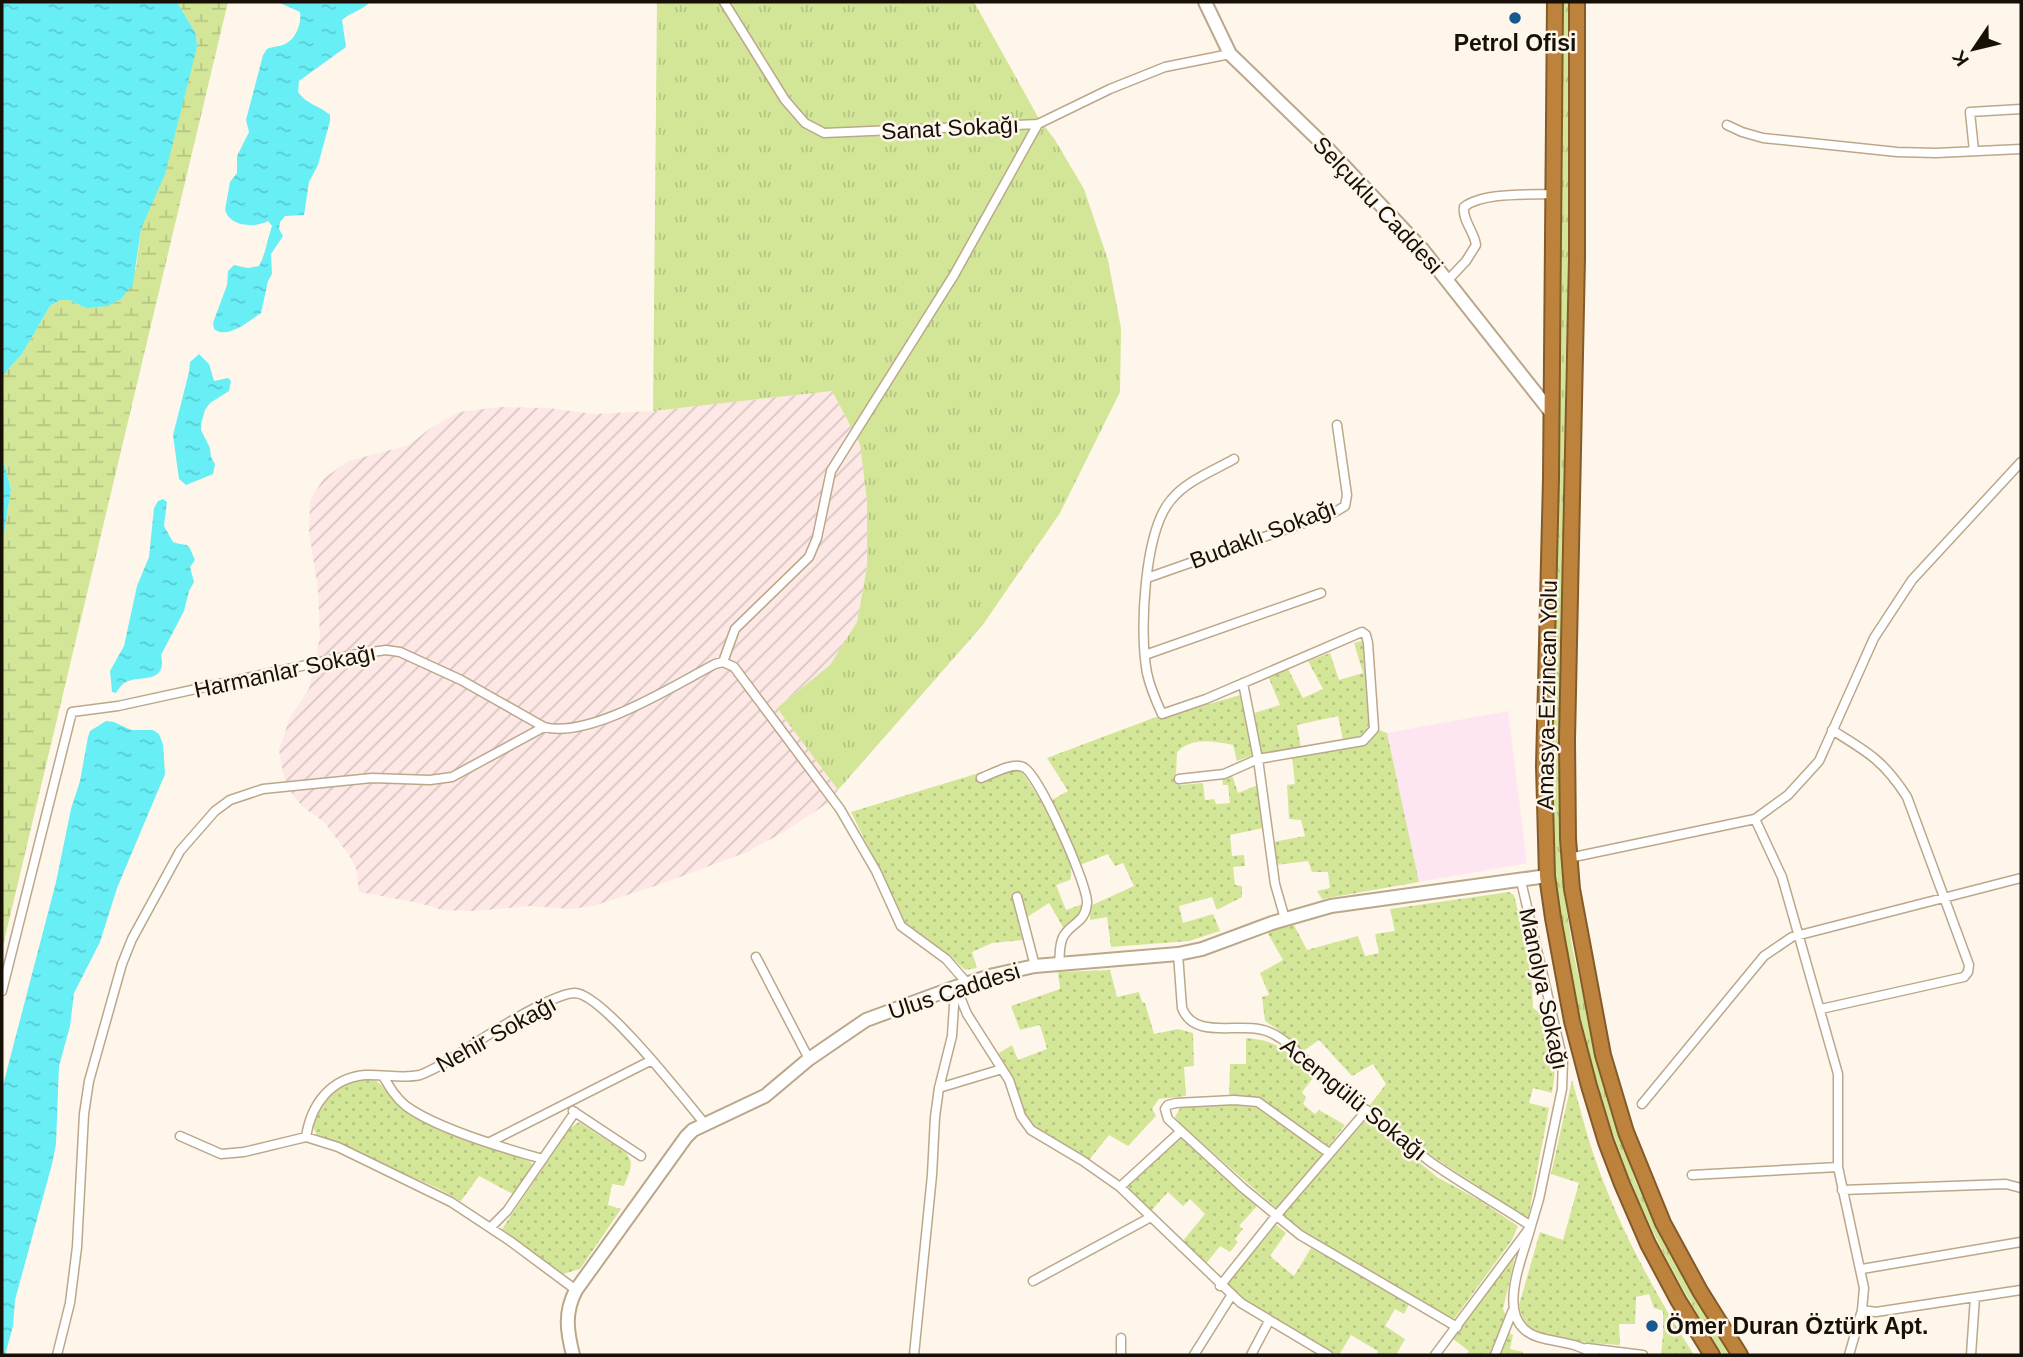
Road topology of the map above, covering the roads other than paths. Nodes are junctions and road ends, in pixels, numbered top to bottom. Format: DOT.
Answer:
graph roads {
  1 [pos="724,2"];
  2 [pos="1205,2"];
  3 [pos="1555,2"];
  4 [pos="1577,2"];
  5 [pos="1230,54"];
  6 [pos="2021,109"];
  7 [pos="1038,124"];
  8 [pos="1727,125"];
  9 [pos="2021,149"];
  10 [pos="1974,151"];
  11 [pos="1553,194"];
  12 [pos="1448,280"];
  13 [pos="1550,411"];
  14 [pos="1337,425"];
  15 [pos="1234,459"];
  16 [pos="2021,462"];
  17 [pos="1147,578"];
  18 [pos="1321,593"];
  19 [pos="1144,655"];
  20 [pos="723,662"];
  21 [pos="1243,683"];
  22 [pos="544,727"];
  23 [pos="1832,730"];
  24 [pos="1258,759"];
  25 [pos="982,778"];
  26 [pos="1179,779"];
  27 [pos="1755,819"];
  28 [pos="1569,858"];
  29 [pos="1548,876"];
  30 [pos="2021,878"];
  31 [pos="1521,881"];
  32 [pos="1017,897"];
  33 [pos="1946,898"];
  34 [pos="1285,919"];
  35 [pos="1800,935"];
  36 [pos="1178,954"];
  37 [pos="757,957"];
  38 [pos="1059,964"];
  39 [pos="1035,965"];
  40 [pos="961,985"];
  41 [pos="2,991"];
  42 [pos="1821,1009"];
  43 [pos="809,1059"];
  44 [pos="652,1060"];
  45 [pos="1002,1069"];
  46 [pos="383,1076"];
  47 [pos="939,1088"];
  48 [pos="1642,1104"];
  49 [pos="564,1105"];
  50 [pos="1367,1110"];
  51 [pos="575,1112"];
  52 [pos="705,1124"];
  53 [pos="1181,1131"];
  54 [pos="180,1136"];
  55 [pos="306,1137"];
  56 [pos="490,1142"];
  57 [pos="1329,1153"];
  58 [pos="641,1156"];
  59 [pos="543,1159"];
  60 [pos="1838,1167"];
  61 [pos="1692,1175"];
  62 [pos="1120,1187"];
  63 [pos="2021,1188"];
  64 [pos="1842,1190"];
  65 [pos="1276,1216"];
  66 [pos="1151,1217"];
  67 [pos="1531,1226"];
  68 [pos="491,1227"];
  69 [pos="2021,1242"];
  70 [pos="1862,1269"];
  71 [pos="1032,1281"];
  72 [pos="1220,1286"];
  73 [pos="576,1290"];
  74 [pos="2021,1290"];
  75 [pos="1231,1296"];
  76 [pos="1975,1297"];
  77 [pos="1862,1310"];
  78 [pos="1513,1312"];
  79 [pos="1269,1321"];
  80 [pos="1457,1327"];
  81 [pos="1121,1338"];
  82 [pos="1580,1347"];
  83 [pos="57,1355"];
  84 [pos="573,1355"];
  85 [pos="914,1355"];
  86 [pos="1121,1355"];
  87 [pos="1194,1355"];
  88 [pos="1251,1355"];
  89 [pos="1328,1355"];
  90 [pos="1435,1355"];
  91 [pos="1495,1355"];
  92 [pos="1594,1355"];
  93 [pos="1643,1355"];
  94 [pos="1713,1355"];
  95 [pos="1740,1355"];
  96 [pos="1849,1355"];
  97 [pos="1971,1355"];
  1 -- 7 [label="street, Sanat Sokağı"];
  2 -- 5 [label="street, Selçuklu Caddesi"];
  3 -- 11 [label="highway, Amasya-Erzincan Yolu"];
  4 -- 28 [label="highway, Amasya-Erzincan Yolu"];
  5 -- 7 [label="street, Sanat Sokağı"];
  5 -- 12 [label="street, Selçuklu Caddesi"];
  6 -- 10 [label="street"];
  7 -- 20 [label="street"];
  8 -- 10 [label="street"];
  9 -- 10 [label="street"];
  11 -- 12 [label="street"];
  11 -- 13 [label="highway, Amasya-Erzincan Yolu"];
  12 -- 13 [label="street, Selçuklu Caddesi"];
  13 -- 29 [label="highway, Amasya-Erzincan Yolu"];
  14 -- 17 [label="street, Budaklı Sokağı"];
  15 -- 17 [label="street"];
  16 -- 23 [label="street"];
  17 -- 19 [label="street"];
  18 -- 19 [label="street"];
  19 -- 21 [label="street"];
  20 -- 22 [label="street"];
  20 -- 40 [label="street"];
  21 -- 24 [label="street"];
  21 -- 24 [label="street"];
  22 -- 41 [label="street, Harmanlar Sokağı"];
  22 -- 83 [label="street"];
  23 -- 27 [label="street"];
  23 -- 33 [label="street"];
  24 -- 26 [label="street"];
  24 -- 34 [label="street"];
  25 -- 38 [label="street"];
  27 -- 28 [label="street"];
  27 -- 35 [label="street"];
  28 -- 95 [label="highway, Amasya-Erzincan Yolu"];
  29 -- 31 [label="street, Ulus Caddesi"];
  29 -- 94 [label="highway, Amasya-Erzincan Yolu"];
  30 -- 33 [label="street"];
  31 -- 34 [label="street, Ulus Caddesi"];
  31 -- 67 [label="street, Manolya Sokağı"];
  32 -- 39 [label="street"];
  33 -- 35 [label="street"];
  33 -- 42 [label="street"];
  34 -- 36 [label="street, Ulus Caddesi"];
  35 -- 42 [label="street"];
  35 -- 48 [label="street"];
  36 -- 38 [label="street, Ulus Caddesi"];
  36 -- 50 [label="street, Acemgülü Sokağı"];
  37 -- 43 [label="street"];
  38 -- 39 [label="street, Ulus Caddesi"];
  39 -- 40 [label="street, Ulus Caddesi"];
  40 -- 43 [label="street, Ulus Caddesi"];
  40 -- 45 [label="street"];
  40 -- 47 [label="street"];
  42 -- 60 [label="street"];
  43 -- 52 [label="street, Ulus Caddesi"];
  44 -- 46 [label="street, Nehir Sokağı"];
  44 -- 49 [label="street"];
  44 -- 52 [label="street, Nehir Sokağı"];
  45 -- 47 [label="street"];
  45 -- 62 [label="street"];
  46 -- 55 [label="street, Nehir Sokağı"];
  46 -- 56 [label="street"];
  47 -- 85 [label="street"];
  49 -- 51 [label="street"];
  49 -- 56 [label="street"];
  50 -- 57 [label="street"];
  50 -- 67 [label="street, Acemgülü Sokağı"];
  51 -- 58 [label="street"];
  51 -- 59 [label="street"];
  52 -- 73 [label="street, Ulus Caddesi"];
  53 -- 57 [label="street"];
  53 -- 62 [label="street"];
  53 -- 65 [label="street"];
  54 -- 55 [label="street"];
  55 -- 68 [label="street"];
  56 -- 59 [label="street"];
  57 -- 65 [label="street"];
  59 -- 68 [label="street"];
  60 -- 61 [label="street"];
  60 -- 64 [label="street"];
  62 -- 66 [label="street"];
  63 -- 64 [label="street"];
  64 -- 70 [label="street"];
  65 -- 72 [label="street"];
  65 -- 80 [label="street"];
  66 -- 71 [label="street"];
  66 -- 72 [label="street"];
  67 -- 78 [label="street"];
  67 -- 80 [label="street, Manolya Sokağı"];
  68 -- 73 [label="street"];
  69 -- 70 [label="street"];
  70 -- 77 [label="street"];
  72 -- 75 [label="street"];
  73 -- 84 [label="street, Ulus Caddesi"];
  74 -- 76 [label="street"];
  75 -- 79 [label="street"];
  75 -- 87 [label="street"];
  76 -- 77 [label="street"];
  76 -- 97 [label="street"];
  77 -- 96 [label="street"];
  78 -- 82 [label="street"];
  78 -- 91 [label="street"];
  79 -- 88 [label="street"];
  79 -- 89 [label="street"];
  80 -- 90 [label="street, Manolya Sokağı"];
  81 -- 86 [label="street"];
  82 -- 92 [label="street"];
  82 -- 93 [label="street"];
}
